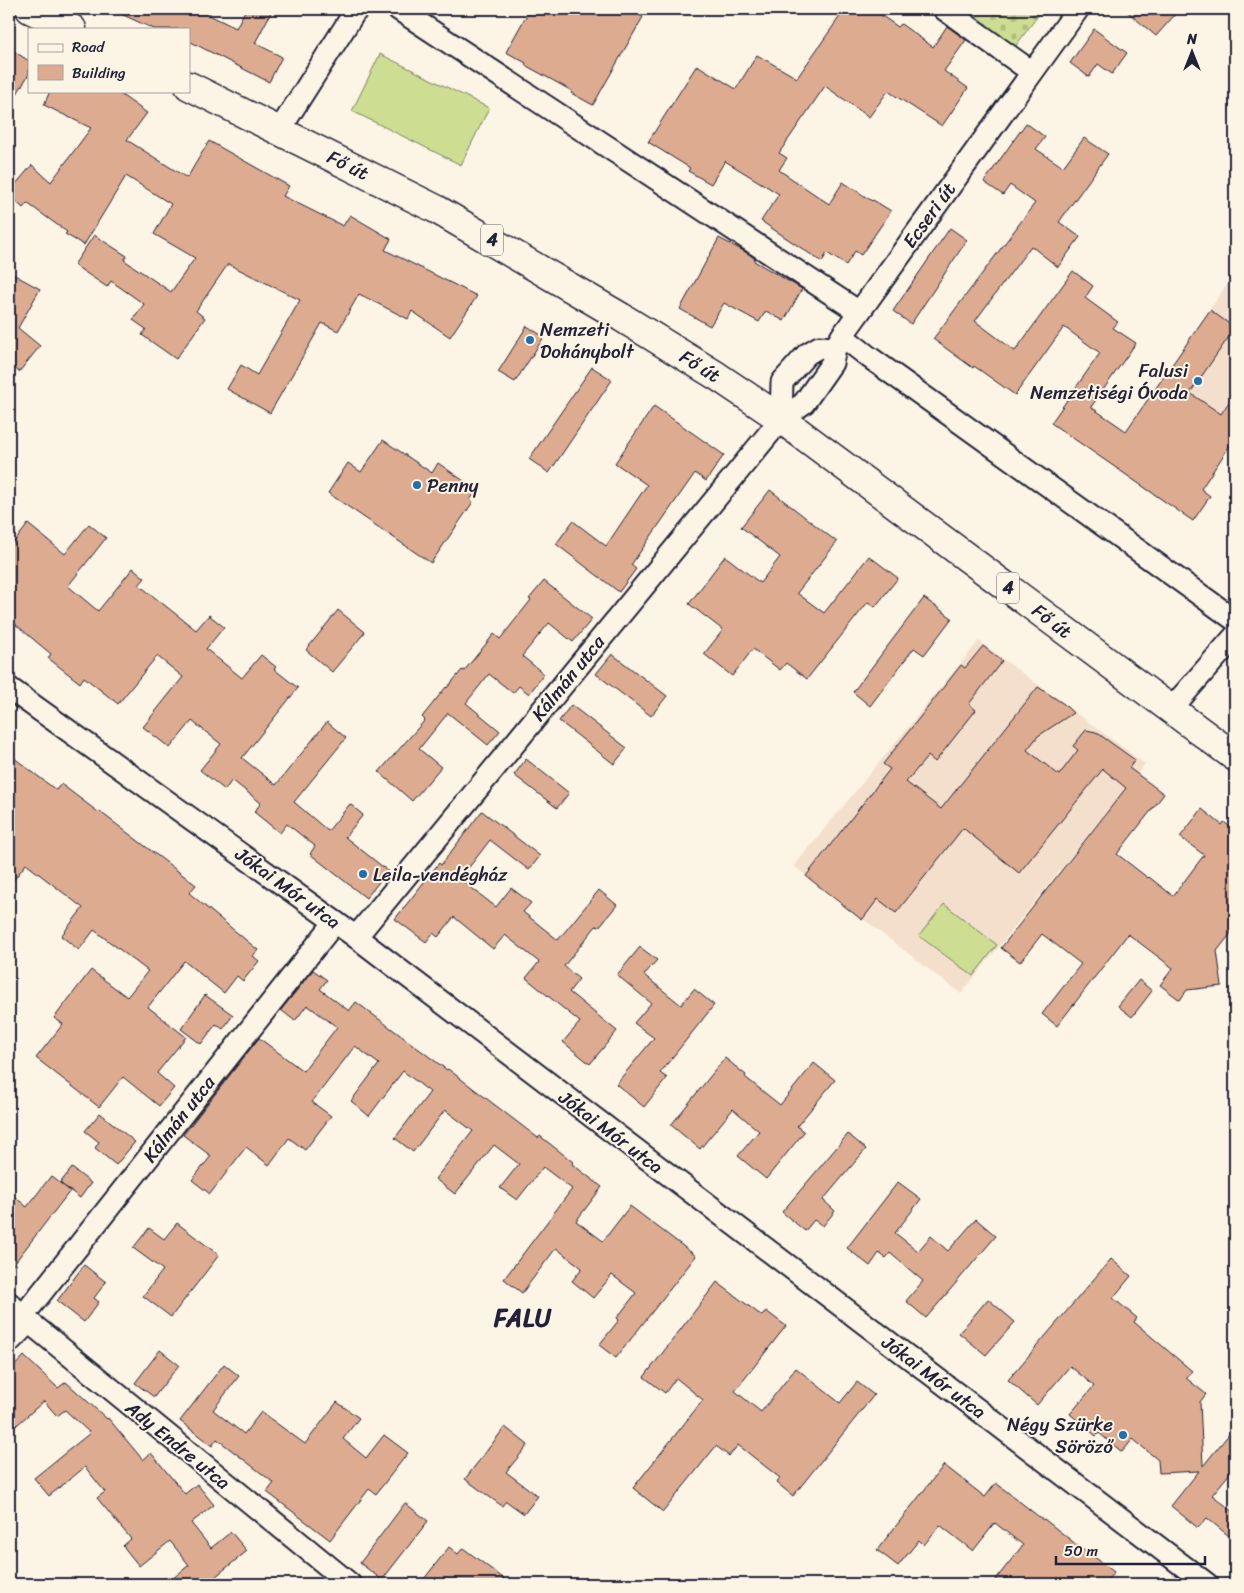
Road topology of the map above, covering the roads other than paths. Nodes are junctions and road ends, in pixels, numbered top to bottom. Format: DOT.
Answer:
graph roads {
  1 [pos="30,9"];
  2 [pos="358,9"];
  3 [pos="398,9"];
  4 [pos="944,9"];
  5 [pos="1078,9"];
  6 [pos="70,28"];
  7 [pos="1032,72"];
  8 [pos="190,86"];
  9 [pos="279,131"];
  10 [pos="860,312"];
  11 [pos="839,342"];
  12 [pos="781,419"];
  13 [pos="1235,620"];
  14 [pos="1235,636"];
  15 [pos="9,688"];
  16 [pos="1171,709"];
  17 [pos="1235,757"];
  18 [pos="335,922"];
  19 [pos="356,937"];
  20 [pos="20,1314"];
  21 [pos="9,1342"];
  22 [pos="350,1584"];
  23 [pos="1207,1584"];
  1 -- 6 [label="main road"];
  2 -- 9 [label="street"];
  3 -- 10 [label="street"];
  4 -- 7 [label="street"];
  5 -- 7 [label="street, Ecseri út"];
  7 -- 10 [label="street, Ecseri út"];
  8 -- 9 [label="main road, Fő út / 4"];
  9 -- 12 [label="main road, Fő út / 4"];
  10 -- 11 [label="street, Ecseri út"];
  11 -- 12 [label="street, Ecseri út"];
  11 -- 12 [label="street"];
  11 -- 13 [label="street"];
  12 -- 16 [label="main road, Fő út / 4"];
  12 -- 19 [label="street, Kálmán utca"];
  14 -- 16 [label="street"];
  15 -- 18 [label="street, Jókai Mór utca"];
  16 -- 17 [label="main road, Fő út / 4"];
  18 -- 19 [label="street, Jókai Mór utca"];
  18 -- 20 [label="street, Kálmán utca"];
  19 -- 23 [label="street, Jókai Mór utca"];
  20 -- 21 [label="street, Kálmán utca"];
  20 -- 22 [label="street, Ady Endre utca"];
}
